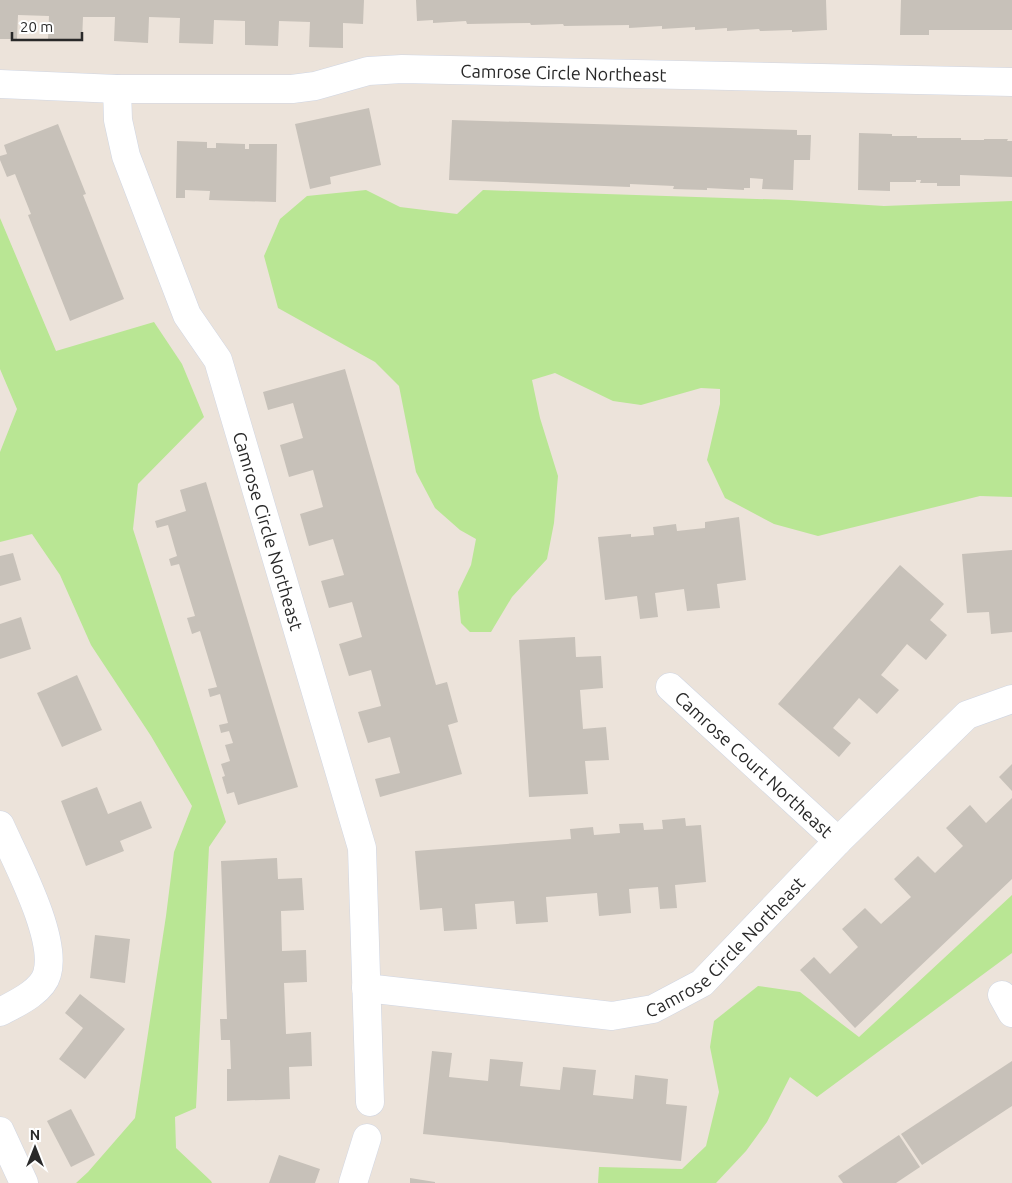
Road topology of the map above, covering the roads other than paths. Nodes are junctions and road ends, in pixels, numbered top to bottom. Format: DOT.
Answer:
graph roads {
  1 [pos="1012,82"];
  2 [pos="0,84"];
  3 [pos="117,89"];
  4 [pos="670,688"];
  5 [pos="1012,699"];
  6 [pos="0,825"];
  7 [pos="838,841"];
  8 [pos="366,988"];
  9 [pos="0,1012"];
  10 [pos="370,1102"];
  11 [pos="0,1131"];
  12 [pos="367,1138"];
  13 [pos="24,1183"];
  14 [pos="354,1183"];
  1 -- 3 [label="street, Camrose Circle Northeast"];
  2 -- 3 [label="street, Camrose Circle Northeast"];
  3 -- 8 [label="street, Camrose Circle Northeast"];
  4 -- 7 [label="street, Camrose Court Northeast"];
  5 -- 7 [label="street, Camrose Circle Northeast"];
  6 -- 9 [label="street"];
  7 -- 8 [label="street, Camrose Circle Northeast"];
  8 -- 10 [label="street, Camrose Circle Northeast"];
  11 -- 13 [label="street"];
  12 -- 14 [label="street"];
}
